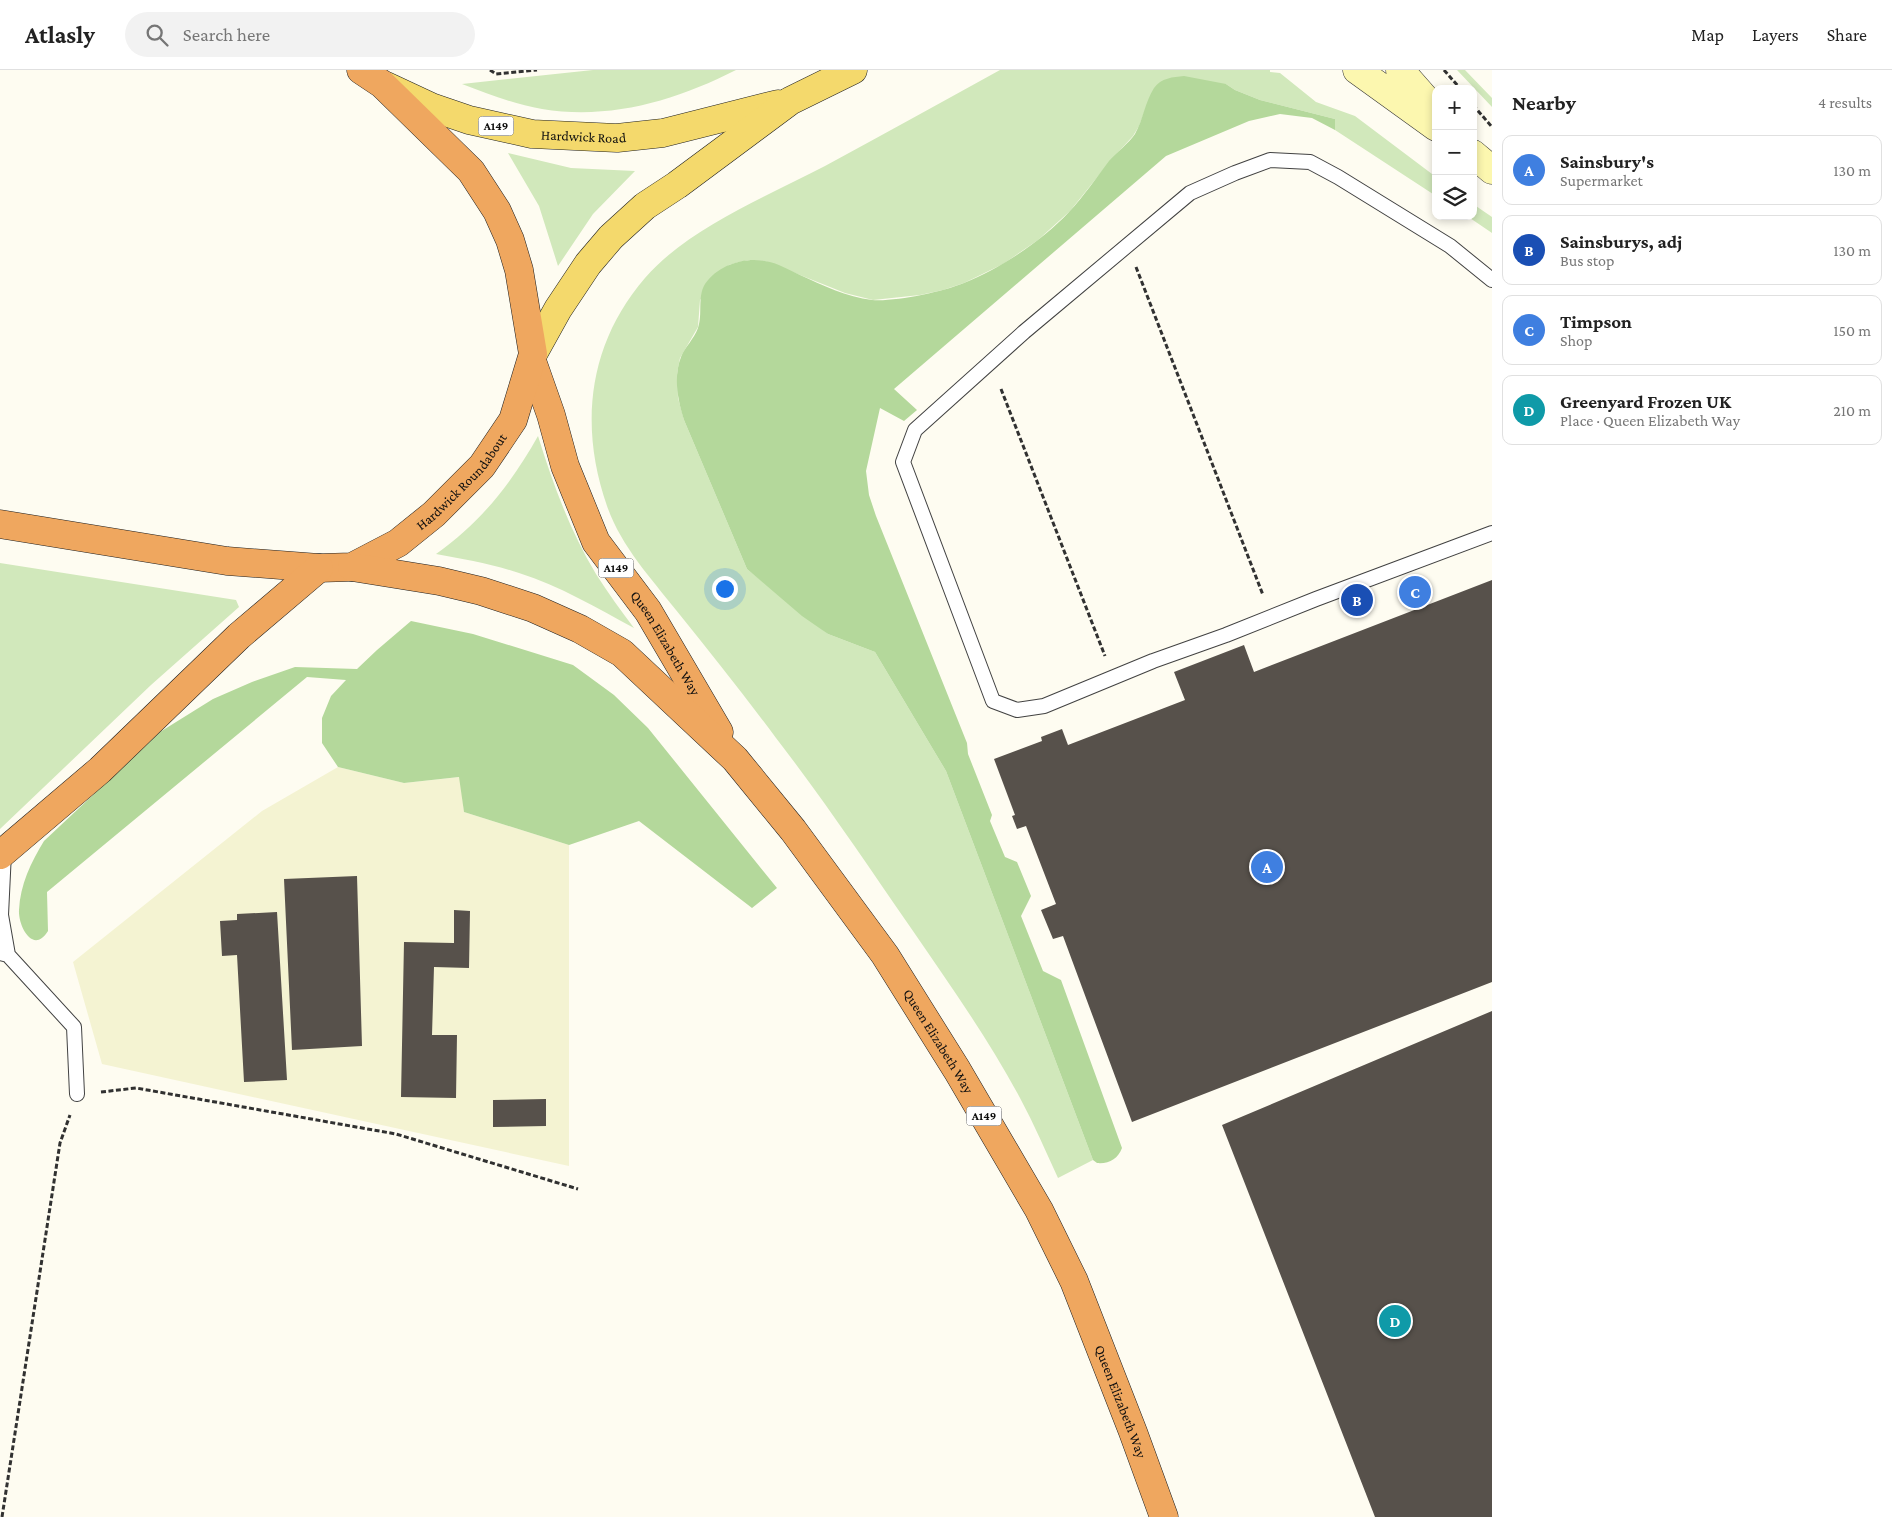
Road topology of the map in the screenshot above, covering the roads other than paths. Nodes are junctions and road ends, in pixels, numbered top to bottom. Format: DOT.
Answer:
graph roads {
  1 [pos="853,70"];
  2 [pos="1357,70"];
  3 [pos="1400,70"];
  4 [pos="372,77"];
  5 [pos="790,101"];
  6 [pos="1432,107"];
  7 [pos="1432,124"];
  8 [pos="1477,157"];
  9 [pos="1492,170"];
  10 [pos="1492,280"];
  11 [pos="532,357"];
  12 [pos="0,524"];
  13 [pos="1492,533"];
  14 [pos="352,566"];
  15 [pos="320,568"];
  16 [pos="735,759"];
  17 [pos="2,853"];
  18 [pos="4,954"];
  19 [pos="77,1094"];
  20 [pos="1164,1517"];
  1 -- 5 [label="main road, Hardwick Road / A149"];
  2 -- 7 [label="street"];
  3 -- 6 [label="street"];
  4 -- 5 [label="main road, Hardwick Road / A149"];
  4 -- 11 [label="highway, Hardwick Roundabout"];
  5 -- 11 [label="main road, Hardwick Road / A149"];
  8 -- 9 [label="street"];
  10 -- 13 [label="lane"];
  11 -- 14 [label="highway, Hardwick Roundabout"];
  11 -- 16 [label="highway, Queen Elizabeth Way / A149"];
  12 -- 15 [label="highway, Hardwick Roundabout"];
  14 -- 15 [label="highway, Hardwick Roundabout"];
  14 -- 16 [label="highway, Queen Elizabeth Way / A149"];
  15 -- 17 [label="highway"];
  16 -- 20 [label="highway, Queen Elizabeth Way / A149"];
  17 -- 18 [label="lane"];
  18 -- 19 [label="lane"];
}
